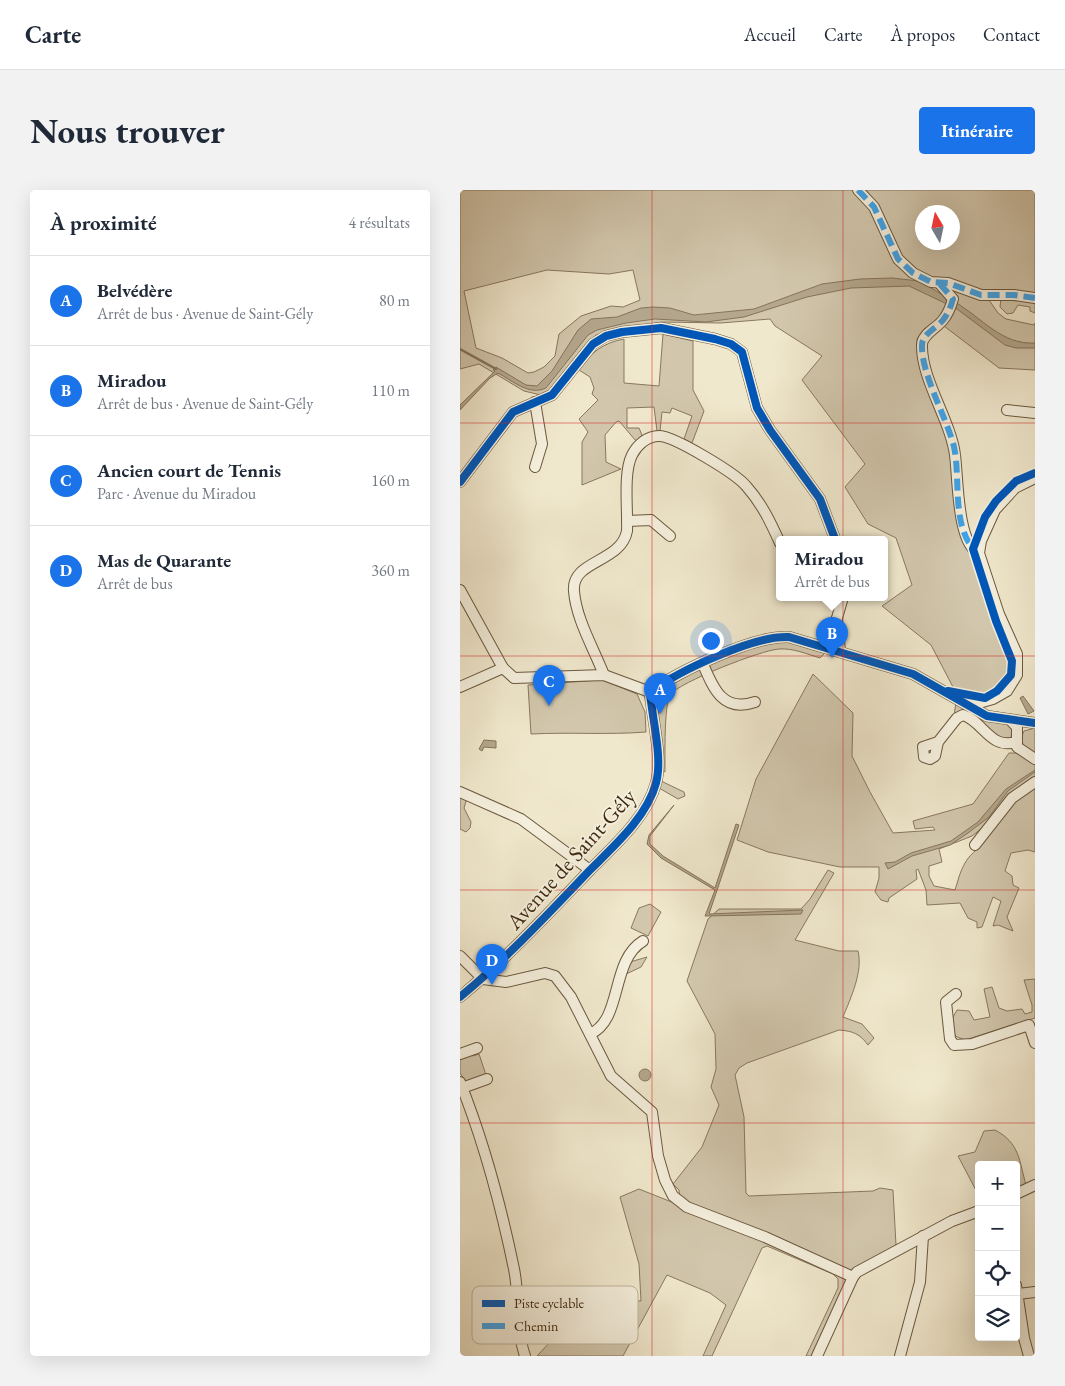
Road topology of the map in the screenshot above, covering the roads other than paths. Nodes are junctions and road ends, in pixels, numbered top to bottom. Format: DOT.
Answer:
graph roads {
  1 [pos="858,190"];
  2 [pos="940,284"];
  3 [pos="1035,298"];
  4 [pos="535,402"];
  5 [pos="1007,410"];
  6 [pos="1035,413"];
  7 [pos="535,467"];
  8 [pos="1035,478"];
  9 [pos="460,482"];
  10 [pos="627,521"];
  11 [pos="670,536"];
  12 [pos="777,536"];
  13 [pos="834,536"];
  14 [pos="980,552"];
  15 [pos="460,590"];
  16 [pos="842,601"];
  17 [pos="837,618"];
  18 [pos="821,646"];
  19 [pos="840,651"];
  20 [pos="703,664"];
  21 [pos="503,668"];
  22 [pos="604,675"];
  23 [pos="460,687"];
  24 [pos="650,692"];
  25 [pos="996,698"];
  26 [pos="756,702"];
  27 [pos="961,702"];
  28 [pos="989,717"];
  29 [pos="1012,722"];
  30 [pos="1035,723"];
  31 [pos="938,742"];
  32 [pos="1016,742"];
  33 [pos="1033,758"];
  34 [pos="1035,782"];
  35 [pos="460,792"];
  36 [pos="975,845"];
  37 [pos="590,870"];
  38 [pos="644,941"];
  39 [pos="460,956"];
  40 [pos="483,979"];
  41 [pos="956,994"];
  42 [pos="460,997"];
  43 [pos="1032,1024"];
  44 [pos="590,1034"];
  45 [pos="1035,1043"];
  46 [pos="477,1048"];
  47 [pos="460,1054"];
  48 [pos="487,1079"];
  49 [pos="461,1085"];
  50 [pos="1035,1185"];
  51 [pos="1020,1192"];
  52 [pos="975,1212"];
  53 [pos="923,1236"];
  54 [pos="853,1277"];
  55 [pos="516,1286"];
  56 [pos="1020,1290"];
  57 [pos="1035,1292"];
  58 [pos="1018,1296"];
  59 [pos="817,1356"];
  60 [pos="900,1356"];
  61 [pos="1029,1356"];
  1 -- 2 [label="street"];
  2 -- 3 [label="street"];
  2 -- 14 [label="street"];
  4 -- 7 [label="street"];
  4 -- 9 [label="street"];
  4 -- 13 [label="street"];
  5 -- 6 [label="street"];
  8 -- 14 [label="street"];
  10 -- 11 [label="street"];
  10 -- 12 [label="street"];
  10 -- 22 [label="street"];
  14 -- 25 [label="street"];
  15 -- 21 [label="street"];
  16 -- 17 [label="street"];
  17 -- 18 [label="street"];
  17 -- 19 [label="street"];
  18 -- 19 [label="street"];
  18 -- 20 [label="street"];
  19 -- 27 [label="street"];
  20 -- 24 [label="street"];
  20 -- 26 [label="street"];
  21 -- 22 [label="street"];
  21 -- 23 [label="street"];
  22 -- 24 [label="street"];
  24 -- 37 [label="street, Avenue de Saint-Gély"];
  25 -- 27 [label="street"];
  25 -- 28 [label="street"];
  27 -- 28 [label="street"];
  28 -- 29 [label="street"];
  29 -- 30 [label="street"];
  29 -- 32 [label="street"];
  31 -- 32 [label="street"];
  32 -- 33 [label="street"];
  34 -- 36 [label="street"];
  35 -- 37 [label="street"];
  37 -- 40 [label="street, Avenue de Saint-Gély"];
  38 -- 44 [label="street"];
  39 -- 40 [label="street"];
  40 -- 42 [label="street, Avenue de Saint-Gély"];
  40 -- 44 [label="street"];
  41 -- 43 [label="street"];
  43 -- 45 [label="street"];
  44 -- 54 [label="street"];
  46 -- 47 [label="street"];
  48 -- 49 [label="street"];
  49 -- 55 [label="street"];
  50 -- 51 [label="street"];
  52 -- 53 [label="street"];
  53 -- 54 [label="street"];
  53 -- 60 [label="street"];
  54 -- 59 [label="street"];
  56 -- 57 [label="street"];
  58 -- 61 [label="street"];
}
